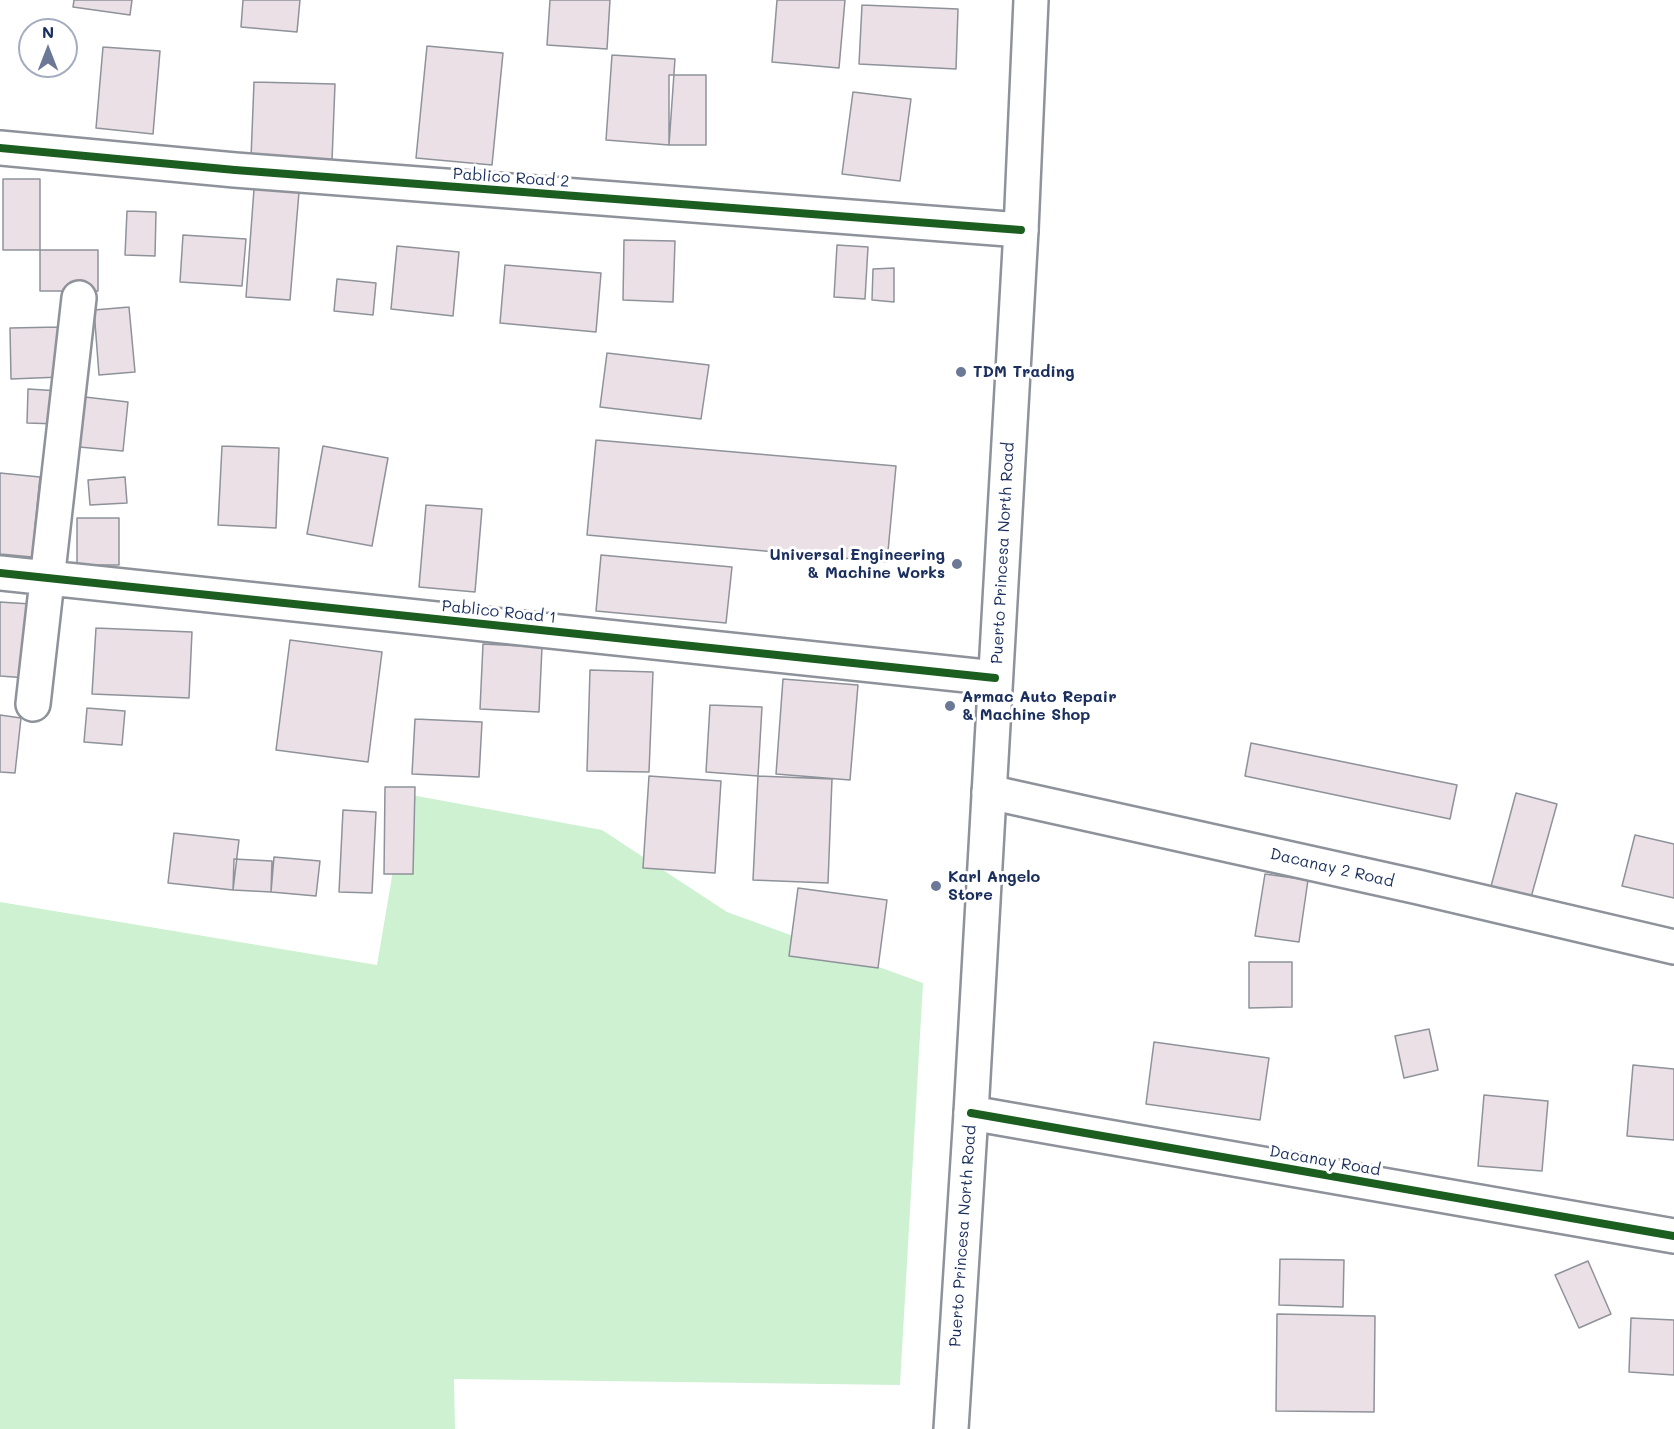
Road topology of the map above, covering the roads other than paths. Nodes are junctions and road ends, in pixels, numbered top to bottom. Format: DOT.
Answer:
graph roads {
  1 [pos="1030,0"];
  2 [pos="0,148"];
  3 [pos="1021,230"];
  4 [pos="80,298"];
  5 [pos="0,573"];
  6 [pos="47,577"];
  7 [pos="996,678"];
  8 [pos="33,704"];
  9 [pos="989,792"];
  10 [pos="1674,947"];
  11 [pos="971,1113"];
  12 [pos="1674,1236"];
  13 [pos="951,1429"];
  1 -- 3 [label="street, Puerto Princesa North Road"];
  2 -- 3 [label="street, Pablico Road 2"];
  3 -- 7 [label="street, Puerto Princesa North Road"];
  4 -- 6 [label="street"];
  5 -- 6 [label="street, Pablico Road 1"];
  6 -- 7 [label="street, Pablico Road 1"];
  6 -- 8 [label="street"];
  7 -- 9 [label="street, Puerto Princesa North Road"];
  9 -- 10 [label="street, Dacanay 2 Road"];
  9 -- 11 [label="street, Puerto Princesa North Road"];
  11 -- 12 [label="street, Dacanay Road"];
  11 -- 13 [label="street, Puerto Princesa North Road"];
}
